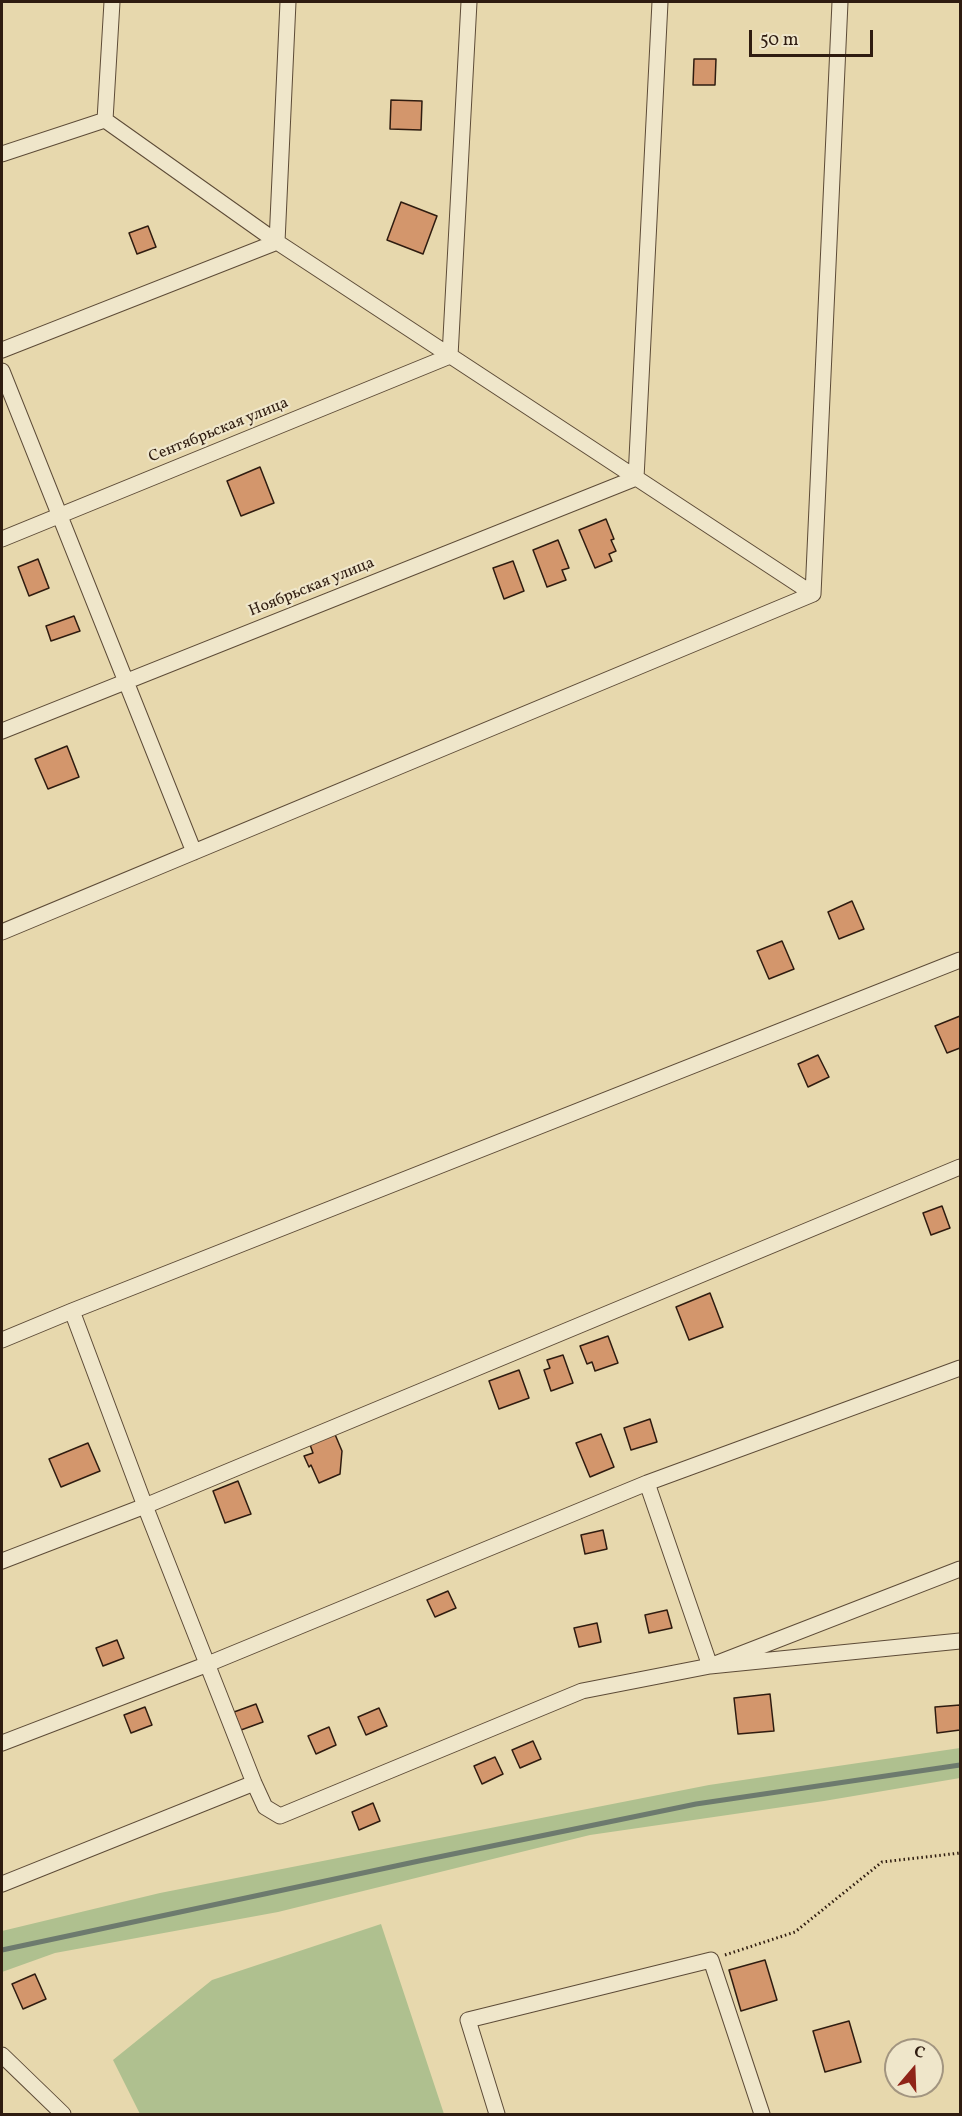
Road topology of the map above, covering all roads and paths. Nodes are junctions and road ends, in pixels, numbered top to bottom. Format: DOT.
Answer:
graph roads {
  1 [pos="112,2"];
  2 [pos="288,2"];
  3 [pos="469,2"];
  4 [pos="660,2"];
  5 [pos="840,2"];
  6 [pos="105,120"];
  7 [pos="2,154"];
  8 [pos="278,242"];
  9 [pos="2,350"];
  10 [pos="450,356"];
  11 [pos="2,371"];
  12 [pos="636,478"];
  13 [pos="59,515"];
  14 [pos="2,538"];
  15 [pos="813,594"];
  16 [pos="126,681"];
  17 [pos="2,731"];
  18 [pos="194,852"];
  19 [pos="2,932"];
  20 [pos="960,960"];
  21 [pos="960,1167"];
  22 [pos="72,1311"];
  23 [pos="2,1340"];
  24 [pos="960,1368"];
  25 [pos="647,1483"];
  26 [pos="145,1506"];
  27 [pos="2,1561"];
  28 [pos="960,1569"];
  29 [pos="960,1641"];
  30 [pos="208,1664"];
  31 [pos="710,1666"];
  32 [pos="2,1743"];
  33 [pos="254,1783"];
  34 [pos="960,1853"];
  35 [pos="2,1884"];
  36 [pos="711,1960"];
  37 [pos="2,2055"];
  38 [pos="63,2115"];
  39 [pos="497,2115"];
  40 [pos="762,2115"];
  1 -- 6 [label="street"];
  2 -- 8 [label="street"];
  3 -- 10 [label="street"];
  4 -- 12 [label="street"];
  5 -- 15 [label="street"];
  6 -- 7 [label="street"];
  6 -- 8 [label="street"];
  8 -- 9 [label="street"];
  8 -- 10 [label="street"];
  10 -- 12 [label="street"];
  10 -- 13 [label="street, Сентябрьская улица"];
  11 -- 13 [label="street"];
  12 -- 15 [label="street"];
  12 -- 16 [label="street, Ноябрьская улица"];
  13 -- 14 [label="street, Сентябрьская улица"];
  13 -- 16 [label="street"];
  15 -- 18 [label="street"];
  16 -- 17 [label="street, Ноябрьская улица"];
  16 -- 18 [label="street"];
  18 -- 19 [label="street"];
  20 -- 22 [label="street"];
  21 -- 26 [label="street"];
  22 -- 23 [label="street"];
  22 -- 26 [label="street"];
  24 -- 25 [label="street"];
  25 -- 30 [label="street"];
  25 -- 31 [label="street"];
  26 -- 27 [label="street"];
  26 -- 30 [label="street"];
  28 -- 31 [label="street"];
  29 -- 31 [label="street"];
  30 -- 32 [label="street"];
  30 -- 33 [label="street"];
  31 -- 33 [label="street"];
  33 -- 35 [label="street"];
  34 -- 36 [label="path"];
  36 -- 39 [label="street"];
  36 -- 40 [label="street"];
  37 -- 38 [label="street"];
}
